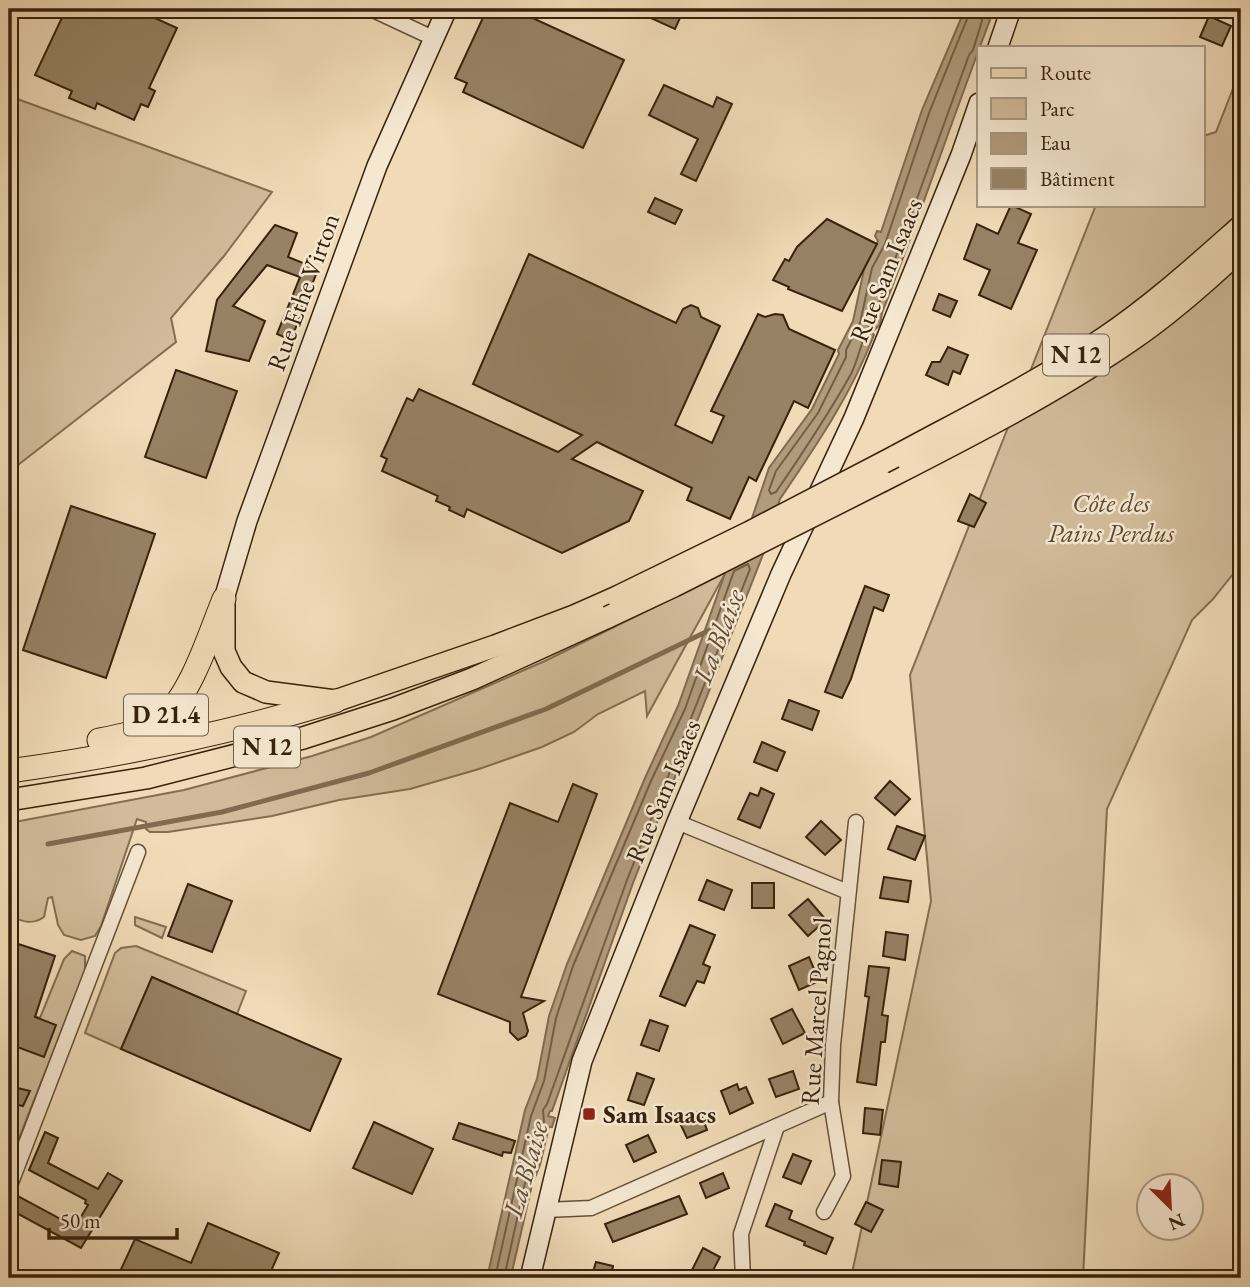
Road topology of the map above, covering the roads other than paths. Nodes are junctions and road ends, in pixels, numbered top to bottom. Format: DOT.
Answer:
graph roads {
  1 [pos="371,9"];
  2 [pos="447,9"];
  3 [pos="1011,9"];
  4 [pos="433,38"];
  5 [pos="998,46"];
  6 [pos="977,109"];
  7 [pos="1241,226"];
  8 [pos="1241,249"];
  9 [pos="224,598"];
  10 [pos="335,701"];
  11 [pos="49,765"];
  12 [pos="9,771"];
  13 [pos="56,794"];
  14 [pos="9,800"];
  15 [pos="9,811"];
  16 [pos="677,822"];
  17 [pos="856,822"];
  18 [pos="138,852"];
  19 [pos="848,891"];
  20 [pos="831,1102"];
  21 [pos="777,1126"];
  22 [pos="9,1188"];
  23 [pos="546,1210"];
  24 [pos="824,1212"];
  25 [pos="530,1278"];
  26 [pos="743,1278"];
  1 -- 4 [label="street"];
  2 -- 4 [label="main road, Rue Ethe Virton / D 21.4"];
  3 -- 5 [label="main road"];
  4 -- 9 [label="main road, Rue Ethe Virton / D 21.4"];
  6 -- 16 [label="main road, Rue Sam Isaacs"];
  7 -- 10 [label="main road, N 12, bridge"];
  8 -- 13 [label="main road, N 12, bridge"];
  9 -- 10 [label="main road, D 21.4"];
  9 -- 11 [label="highway, D 21.4"];
  10 -- 11 [label="highway, N 12"];
  11 -- 12 [label="highway, N 12"];
  13 -- 14 [label="main road, N 12"];
  13 -- 15 [label="main road"];
  16 -- 19 [label="street, Rue Marcel Pagnol"];
  16 -- 23 [label="main road, Rue Sam Isaacs"];
  17 -- 19 [label="street, Rue Marcel Pagnol"];
  18 -- 22 [label="street"];
  19 -- 20 [label="street, Rue Marcel Pagnol"];
  20 -- 21 [label="street"];
  20 -- 24 [label="street, Rue Marcel Pagnol"];
  21 -- 23 [label="street"];
  21 -- 26 [label="street"];
  23 -- 25 [label="main road, Rue Sam Isaacs"];
}
